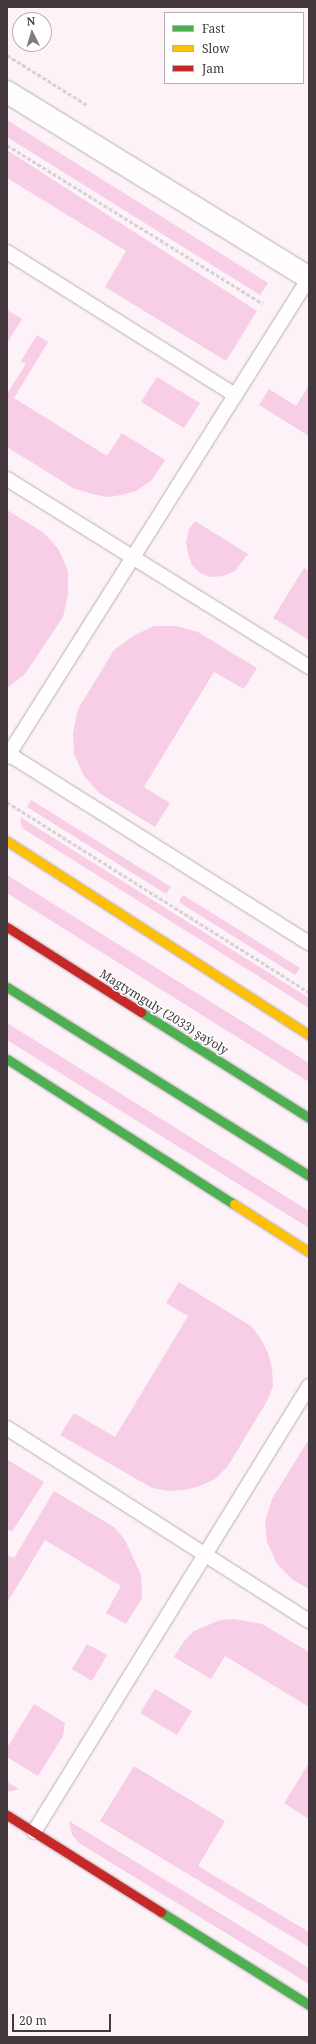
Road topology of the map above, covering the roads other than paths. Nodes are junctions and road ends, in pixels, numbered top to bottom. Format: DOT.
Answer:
graph roads {
  1 [pos="7,92"];
  2 [pos="7,252"];
  3 [pos="309,278"];
  4 [pos="235,395"];
  5 [pos="7,479"];
  6 [pos="132,558"];
  7 [pos="309,667"];
  8 [pos="8,755"];
  9 [pos="7,841"];
  10 [pos="7,927"];
  11 [pos="309,943"];
  12 [pos="7,987"];
  13 [pos="309,1035"];
  14 [pos="7,1059"];
  15 [pos="309,1118"];
  16 [pos="309,1176"];
  17 [pos="309,1252"];
  18 [pos="309,1386"];
  19 [pos="7,1428"];
  20 [pos="205,1554"];
  21 [pos="309,1620"];
  22 [pos="7,1815"];
  23 [pos="34,1832"];
  24 [pos="309,2005"];
  1 -- 3 [label="street"];
  2 -- 4 [label="lane"];
  3 -- 4 [label="lane"];
  4 -- 6 [label="lane"];
  5 -- 6 [label="lane"];
  6 -- 7 [label="lane"];
  6 -- 8 [label="lane"];
  8 -- 11 [label="lane"];
  9 -- 13 [label="street"];
  10 -- 15 [label="street, Magtymguly (2033) şaýoly"];
  12 -- 16 [label="street"];
  14 -- 17 [label="street"];
  18 -- 20 [label="lane"];
  19 -- 20 [label="lane"];
  20 -- 21 [label="lane"];
  20 -- 23 [label="lane"];
  22 -- 23 [label="street"];
  23 -- 24 [label="street"];
}
